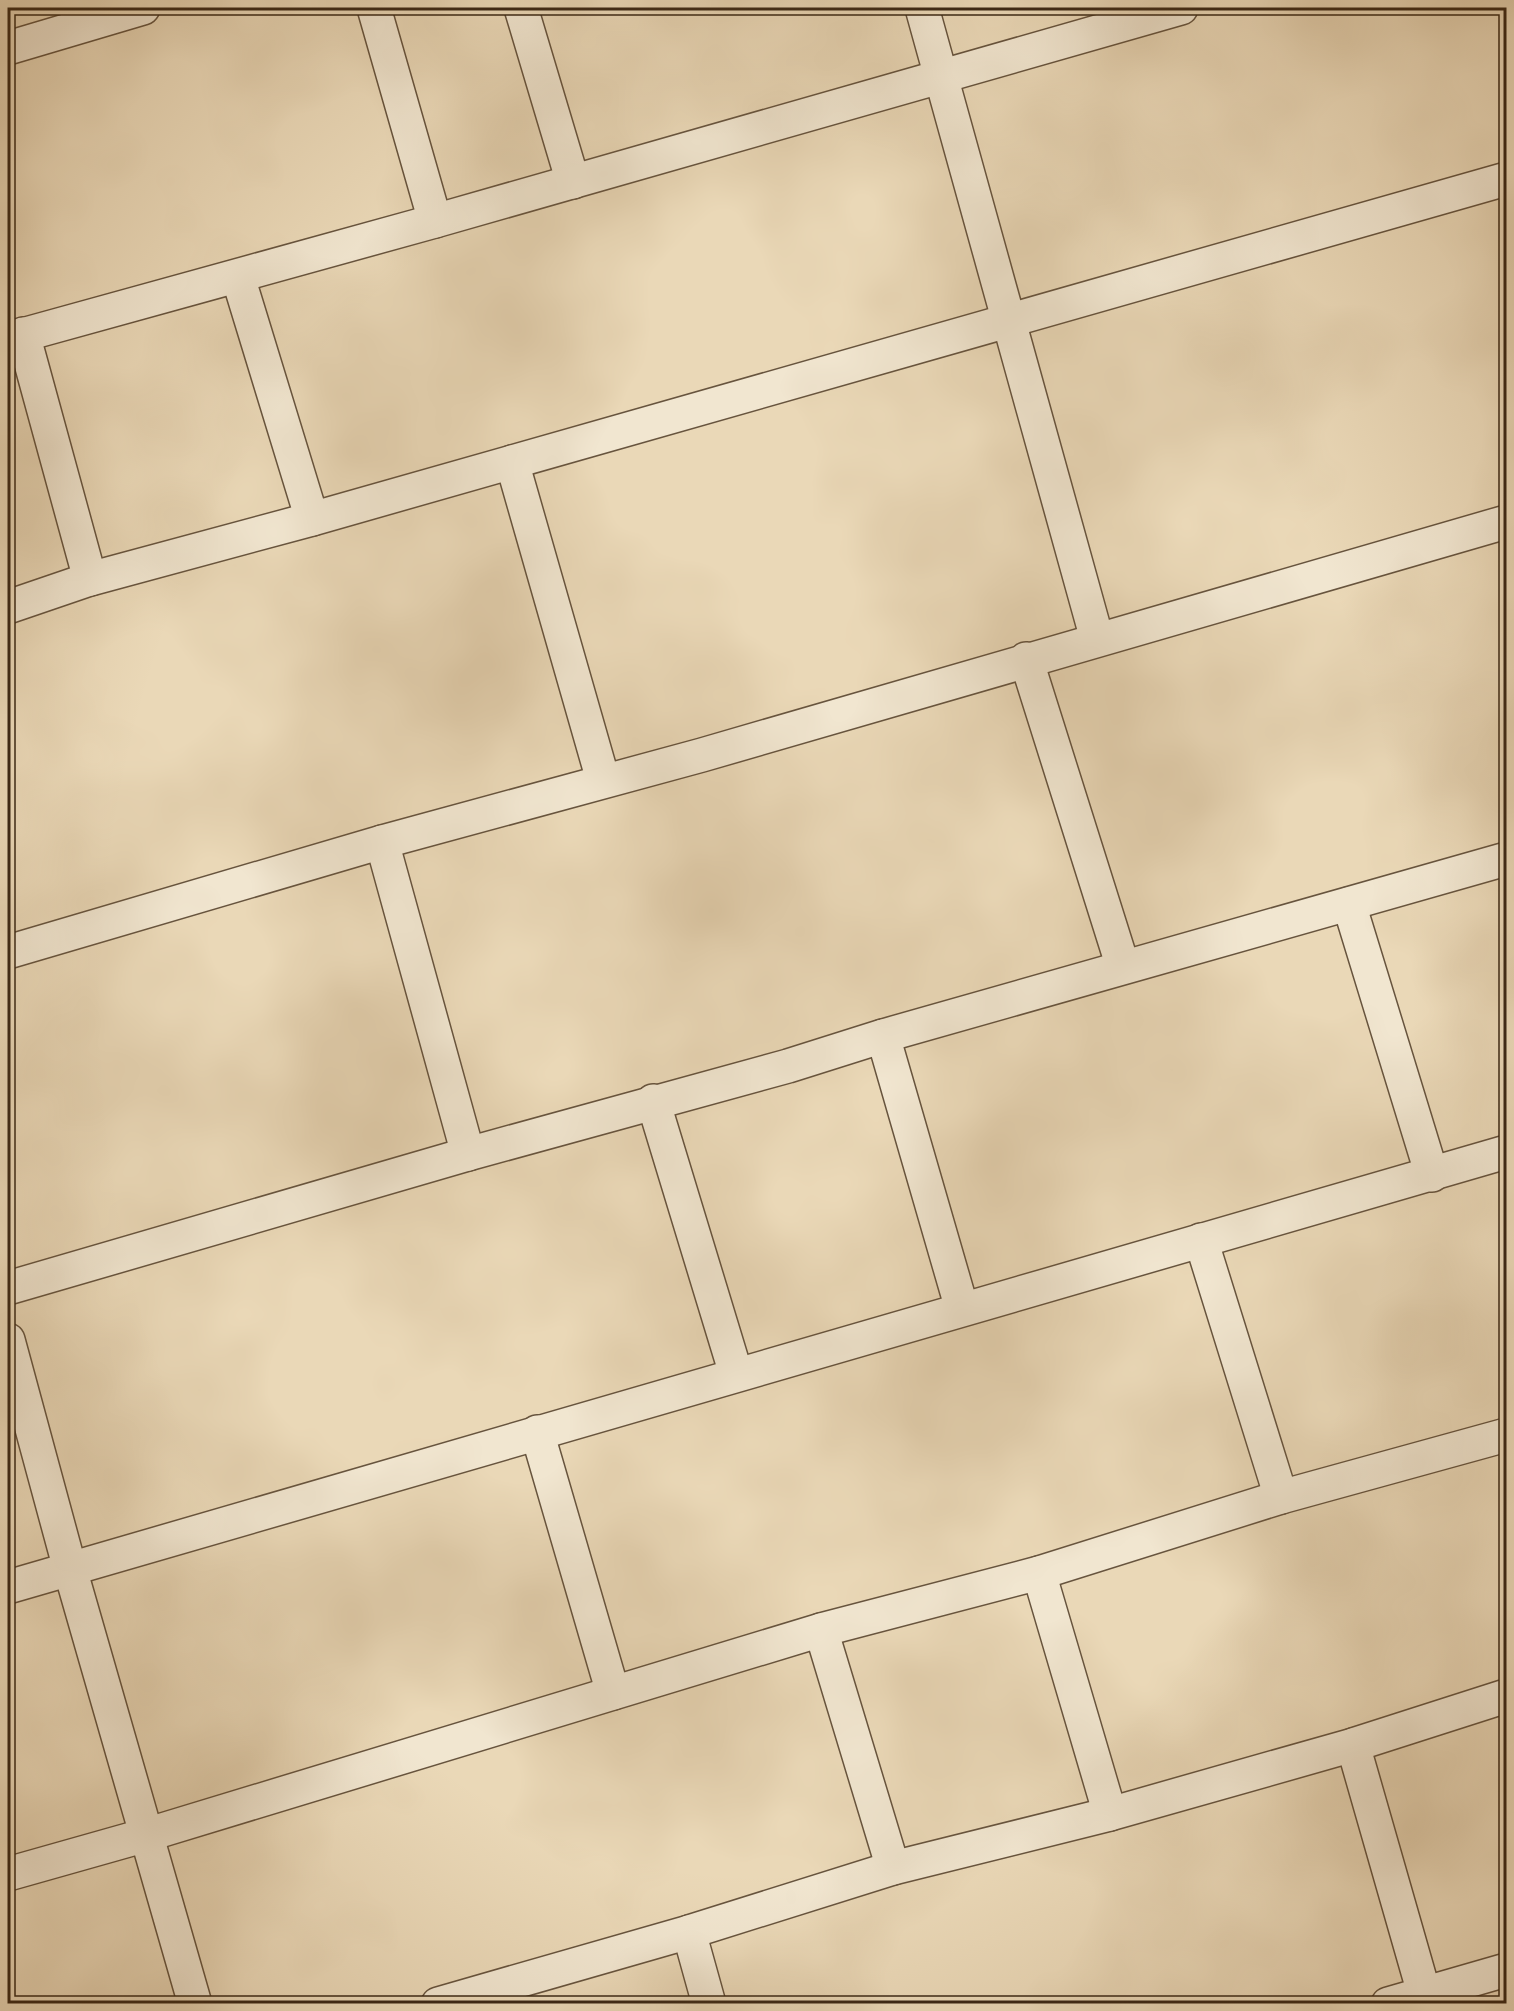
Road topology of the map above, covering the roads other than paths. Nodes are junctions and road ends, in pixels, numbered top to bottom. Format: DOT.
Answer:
graph roads {
  1 [pos="143,8"];
  2 [pos="374,8"];
  3 [pos="521,8"];
  4 [pos="922,8"];
  5 [pos="1181,8"];
  6 [pos="8,48"];
  7 [pos="942,77"];
  8 [pos="1506,179"];
  9 [pos="573,182"];
  10 [pos="435,221"];
  11 [pos="238,277"];
  12 [pos="1008,320"];
  13 [pos="15,336"];
  14 [pos="512,462"];
  15 [pos="312,519"];
  16 [pos="1506,522"];
  17 [pos="90,579"];
  18 [pos="8,607"];
  19 [pos="1097,639"];
  20 [pos="1026,659"];
  21 [pos="603,780"];
  22 [pos="382,842"];
  23 [pos="1506,859"];
  24 [pos="1349,904"];
  25 [pos="8,952"];
  26 [pos="1123,967"];
  27 [pos="883,1036"];
  28 [pos="653,1101"];
  29 [pos="1506,1152"];
  30 [pos="468,1154"];
  31 [pos="1432,1174"];
  32 [pos="1201,1240"];
  33 [pos="8,1288"];
  34 [pos="962,1309"];
  35 [pos="8,1340"];
  36 [pos="736,1374"];
  37 [pos="537,1432"];
  38 [pos="1506,1437"];
  39 [pos="1281,1497"];
  40 [pos="70,1569"];
  41 [pos="1039,1573"];
  42 [pos="8,1587"];
  43 [pos="821,1630"];
  44 [pos="613,1693"];
  45 [pos="1506,1696"];
  46 [pos="1353,1745"];
  47 [pos="1110,1814"];
  48 [pos="146,1835"];
  49 [pos="893,1868"];
  50 [pos="8,1874"];
  51 [pos="689,1932"];
  52 [pos="1506,1970"];
  53 [pos="1424,1993"];
  54 [pos="195,2004"];
  55 [pos="438,2004"];
  56 [pos="709,2004"];
  57 [pos="1388,2004"];
  1 -- 6 [label="street"];
  2 -- 10 [label="street"];
  3 -- 9 [label="street"];
  4 -- 7 [label="street"];
  5 -- 7 [label="street"];
  7 -- 9 [label="street"];
  7 -- 12 [label="street"];
  8 -- 12 [label="street"];
  9 -- 10 [label="street"];
  10 -- 11 [label="street"];
  11 -- 13 [label="street"];
  11 -- 15 [label="street"];
  12 -- 14 [label="street"];
  12 -- 19 [label="street"];
  13 -- 17 [label="street"];
  14 -- 15 [label="street"];
  14 -- 21 [label="street"];
  15 -- 17 [label="street"];
  16 -- 19 [label="street"];
  17 -- 18 [label="street"];
  19 -- 20 [label="street"];
  20 -- 21 [label="street"];
  20 -- 26 [label="street"];
  21 -- 22 [label="street"];
  22 -- 25 [label="street"];
  22 -- 30 [label="street"];
  23 -- 24 [label="street"];
  24 -- 26 [label="street"];
  24 -- 31 [label="street"];
  26 -- 27 [label="street"];
  27 -- 28 [label="street"];
  27 -- 34 [label="street"];
  28 -- 30 [label="street"];
  28 -- 36 [label="street"];
  29 -- 31 [label="street"];
  30 -- 33 [label="street"];
  31 -- 32 [label="street"];
  32 -- 34 [label="street"];
  32 -- 39 [label="street"];
  34 -- 36 [label="street"];
  35 -- 40 [label="street"];
  36 -- 37 [label="street"];
  37 -- 40 [label="street"];
  37 -- 44 [label="street"];
  38 -- 39 [label="street"];
  39 -- 41 [label="street"];
  40 -- 42 [label="street"];
  40 -- 48 [label="street"];
  41 -- 43 [label="street"];
  41 -- 47 [label="street"];
  43 -- 44 [label="street"];
  43 -- 49 [label="street"];
  44 -- 48 [label="street"];
  45 -- 46 [label="street"];
  46 -- 47 [label="street"];
  46 -- 53 [label="street"];
  47 -- 49 [label="street"];
  48 -- 50 [label="street"];
  48 -- 54 [label="street"];
  49 -- 51 [label="street"];
  51 -- 55 [label="street"];
  51 -- 56 [label="street"];
  52 -- 53 [label="street"];
  53 -- 57 [label="street"];
}
